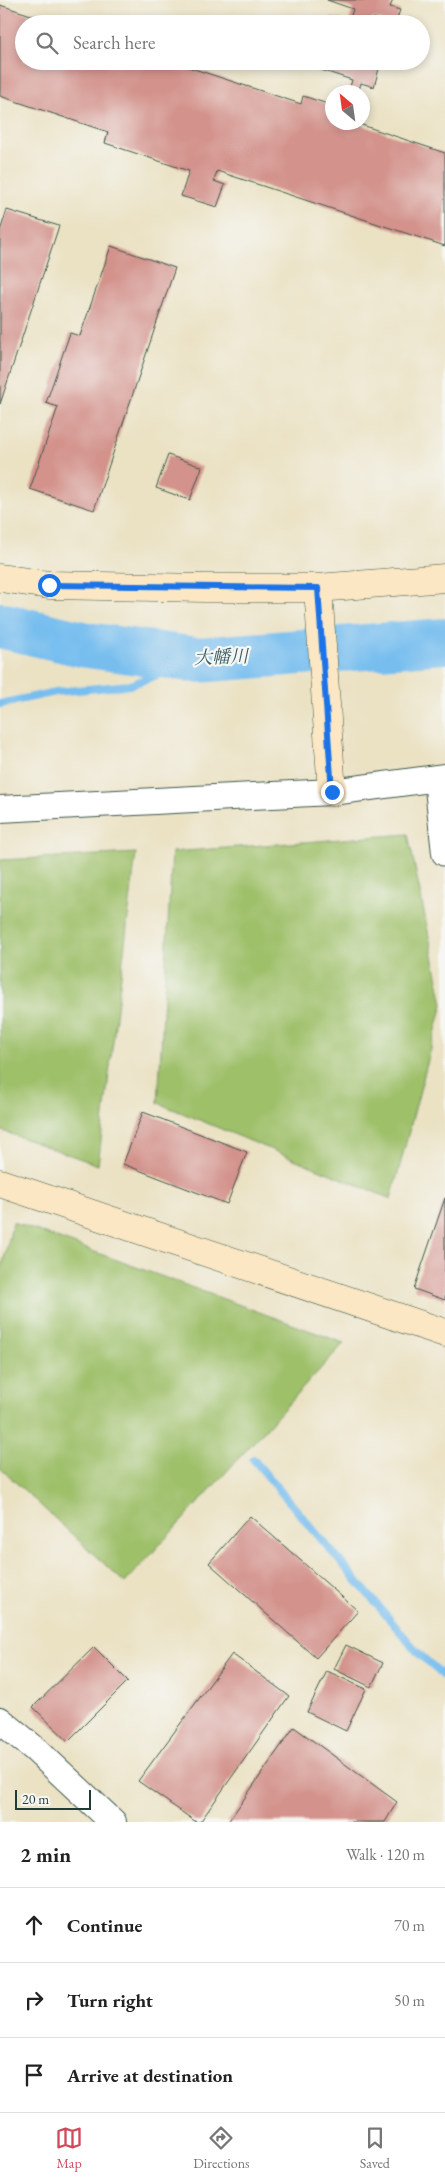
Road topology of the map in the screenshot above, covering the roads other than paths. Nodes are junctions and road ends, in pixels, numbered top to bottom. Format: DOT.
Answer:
graph roads {
  1 [pos="0,578"];
  2 [pos="445,578"];
  3 [pos="318,588"];
  4 [pos="441,778"];
  5 [pos="332,792"];
  6 [pos="0,809"];
  7 [pos="445,853"];
  8 [pos="0,1183"];
  9 [pos="445,1333"];
  10 [pos="0,1720"];
  11 [pos="113,1822"];
  1 -- 3 [label="street"];
  2 -- 3 [label="street"];
  3 -- 5 [label="street"];
  4 -- 5 [label="street"];
  4 -- 7 [label="street"];
  5 -- 6 [label="street"];
  8 -- 9 [label="street"];
  10 -- 11 [label="street"];
}
